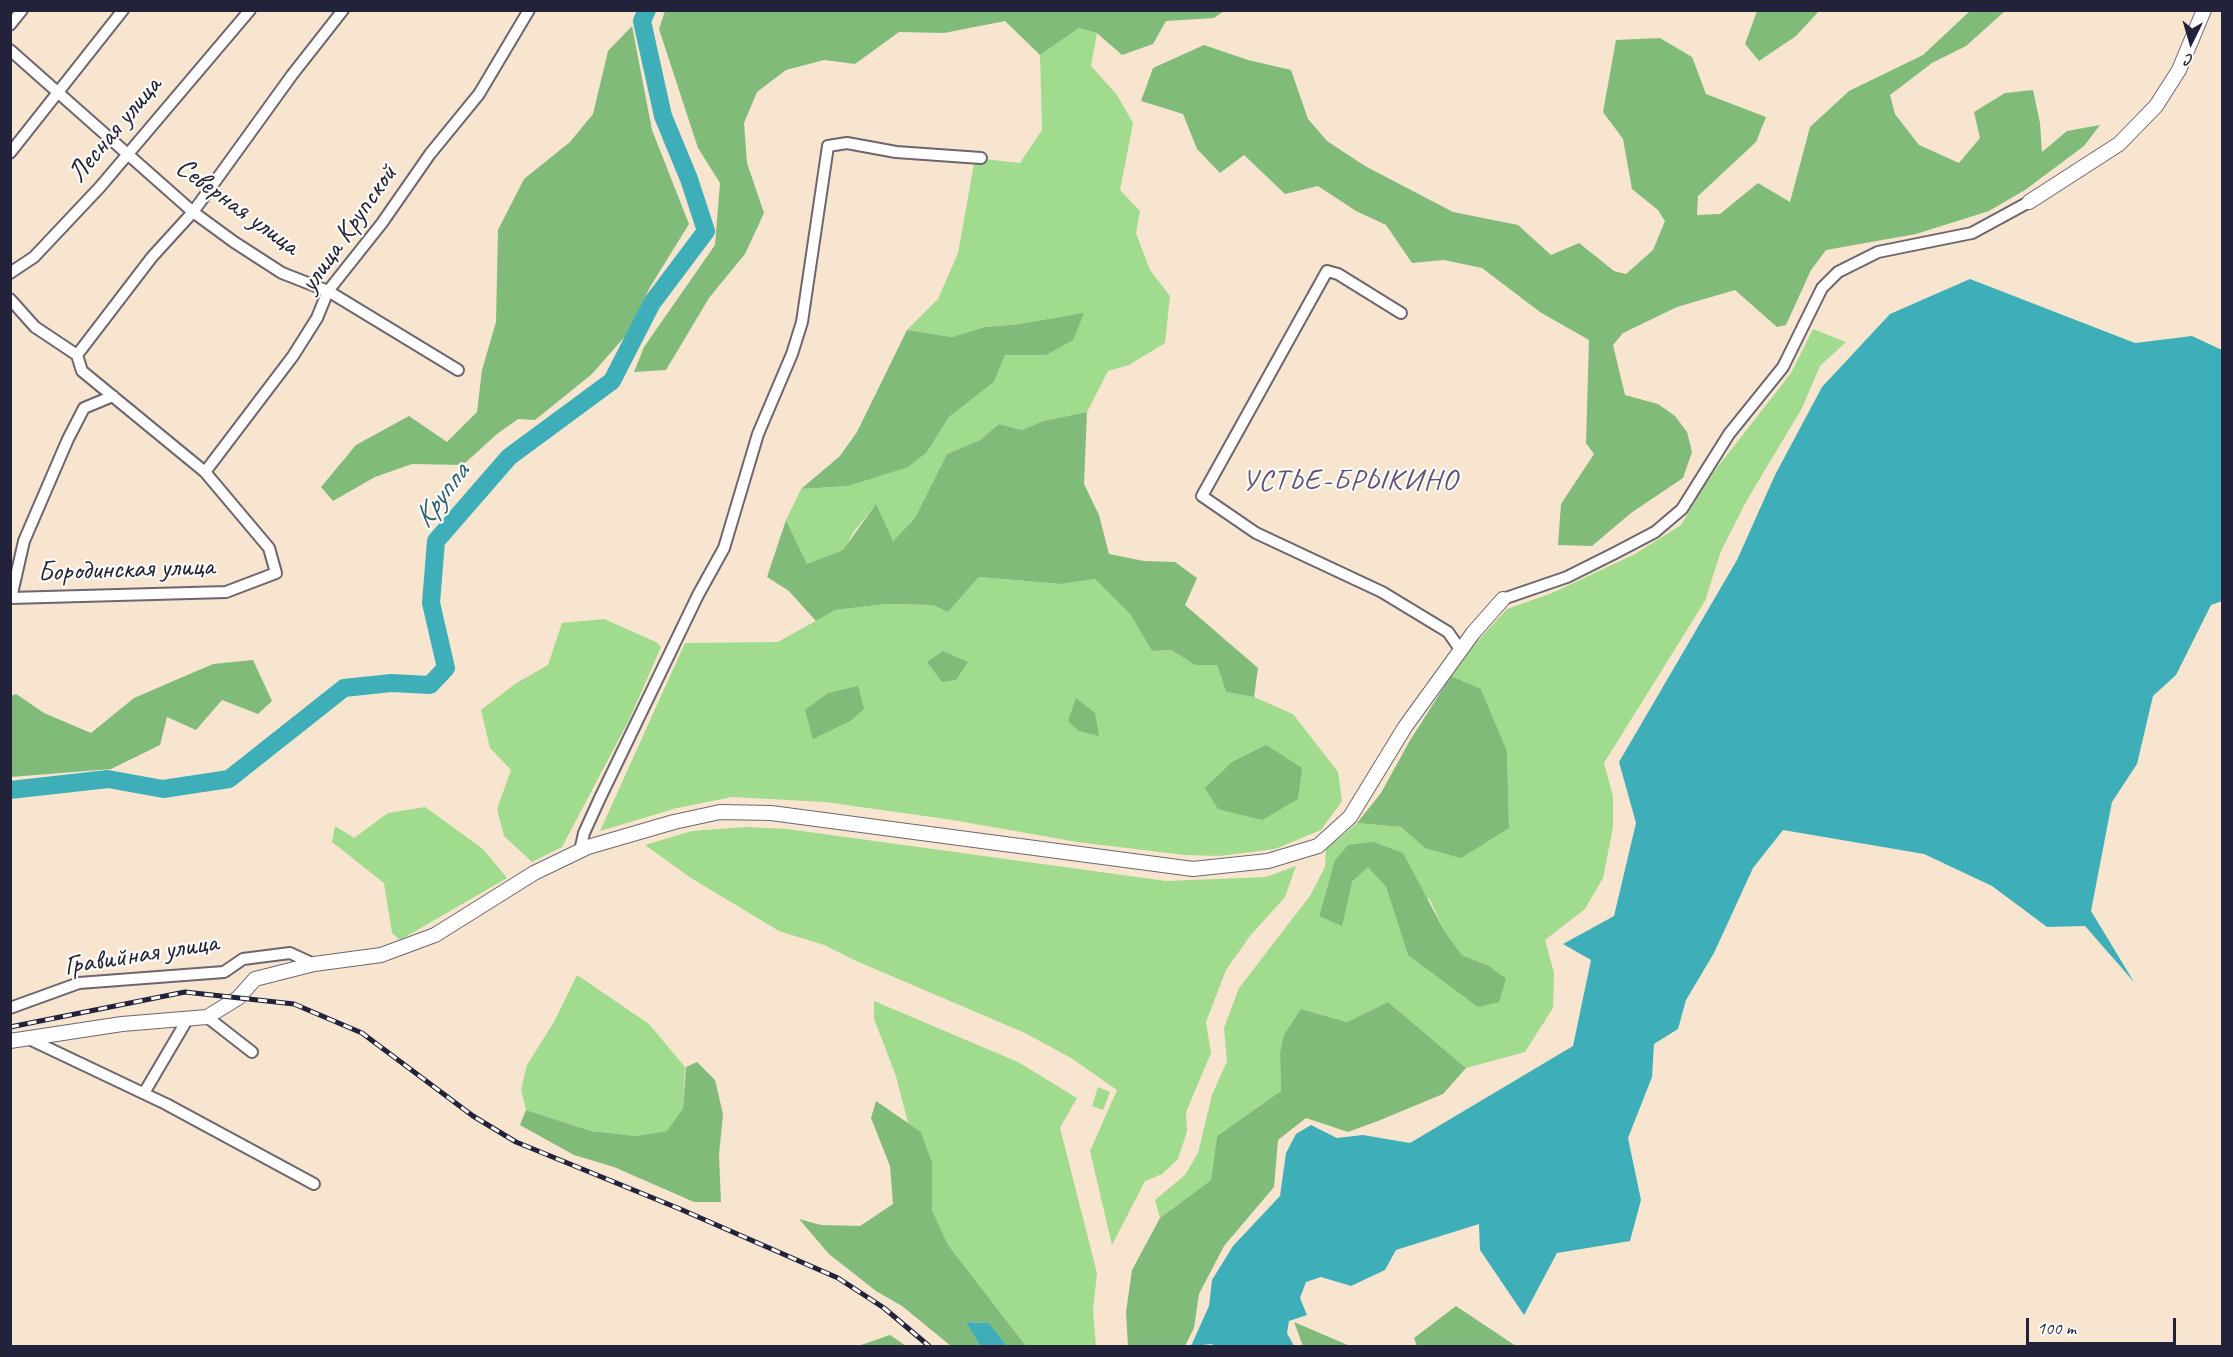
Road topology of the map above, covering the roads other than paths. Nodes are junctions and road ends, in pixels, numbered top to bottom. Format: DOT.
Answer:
graph roads {
  1 [pos="22,10"];
  2 [pos="123,10"];
  3 [pos="250,10"];
  4 [pos="343,10"];
  5 [pos="529,10"];
  6 [pos="2204,10"];
  7 [pos="10,25"];
  8 [pos="10,50"];
  9 [pos="57,92"];
  10 [pos="10,153"];
  11 [pos="128,153"];
  12 [pos="981,158"];
  13 [pos="2029,202"];
  14 [pos="193,212"];
  15 [pos="10,273"];
  16 [pos="328,291"];
  17 [pos="10,299"];
  18 [pos="1401,313"];
  19 [pos="77,355"];
  20 [pos="458,370"];
  21 [pos="113,396"];
  22 [pos="205,472"];
  23 [pos="11,598"];
  24 [pos="1503,599"];
  25 [pos="1460,649"];
  26 [pos="580,851"];
  27 [pos="314,964"];
  28 [pos="10,1008"];
  29 [pos="207,1017"];
  30 [pos="187,1020"];
  31 [pos="26,1038"];
  32 [pos="10,1041"];
  33 [pos="252,1052"];
  34 [pos="144,1093"];
  35 [pos="314,1184"];
  1 -- 7 [label="street"];
  2 -- 9 [label="street"];
  3 -- 11 [label="street, Лесная улица"];
  4 -- 14 [label="street"];
  5 -- 16 [label="street, улица Крупской"];
  6 -- 13 [label="street"];
  8 -- 9 [label="street, Северная улица"];
  9 -- 10 [label="street"];
  9 -- 11 [label="street, Северная улица"];
  11 -- 14 [label="street, Северная улица"];
  11 -- 15 [label="street, Лесная улица"];
  12 -- 26 [label="street"];
  13 -- 24 [label="street"];
  14 -- 16 [label="street, Северная улица"];
  14 -- 19 [label="street"];
  16 -- 20 [label="street, Северная улица"];
  16 -- 22 [label="street, улица Крупской"];
  17 -- 19 [label="street"];
  18 -- 25 [label="street"];
  19 -- 21 [label="street"];
  21 -- 22 [label="street"];
  21 -- 23 [label="street"];
  22 -- 23 [label="street, Бородинская улица"];
  24 -- 25 [label="street"];
  25 -- 26 [label="street"];
  26 -- 27 [label="street"];
  27 -- 28 [label="street, Гравийная улица"];
  27 -- 29 [label="street"];
  29 -- 30 [label="street"];
  29 -- 33 [label="street"];
  30 -- 31 [label="street"];
  30 -- 34 [label="street"];
  31 -- 32 [label="street"];
  31 -- 34 [label="street"];
  34 -- 35 [label="street"];
}
